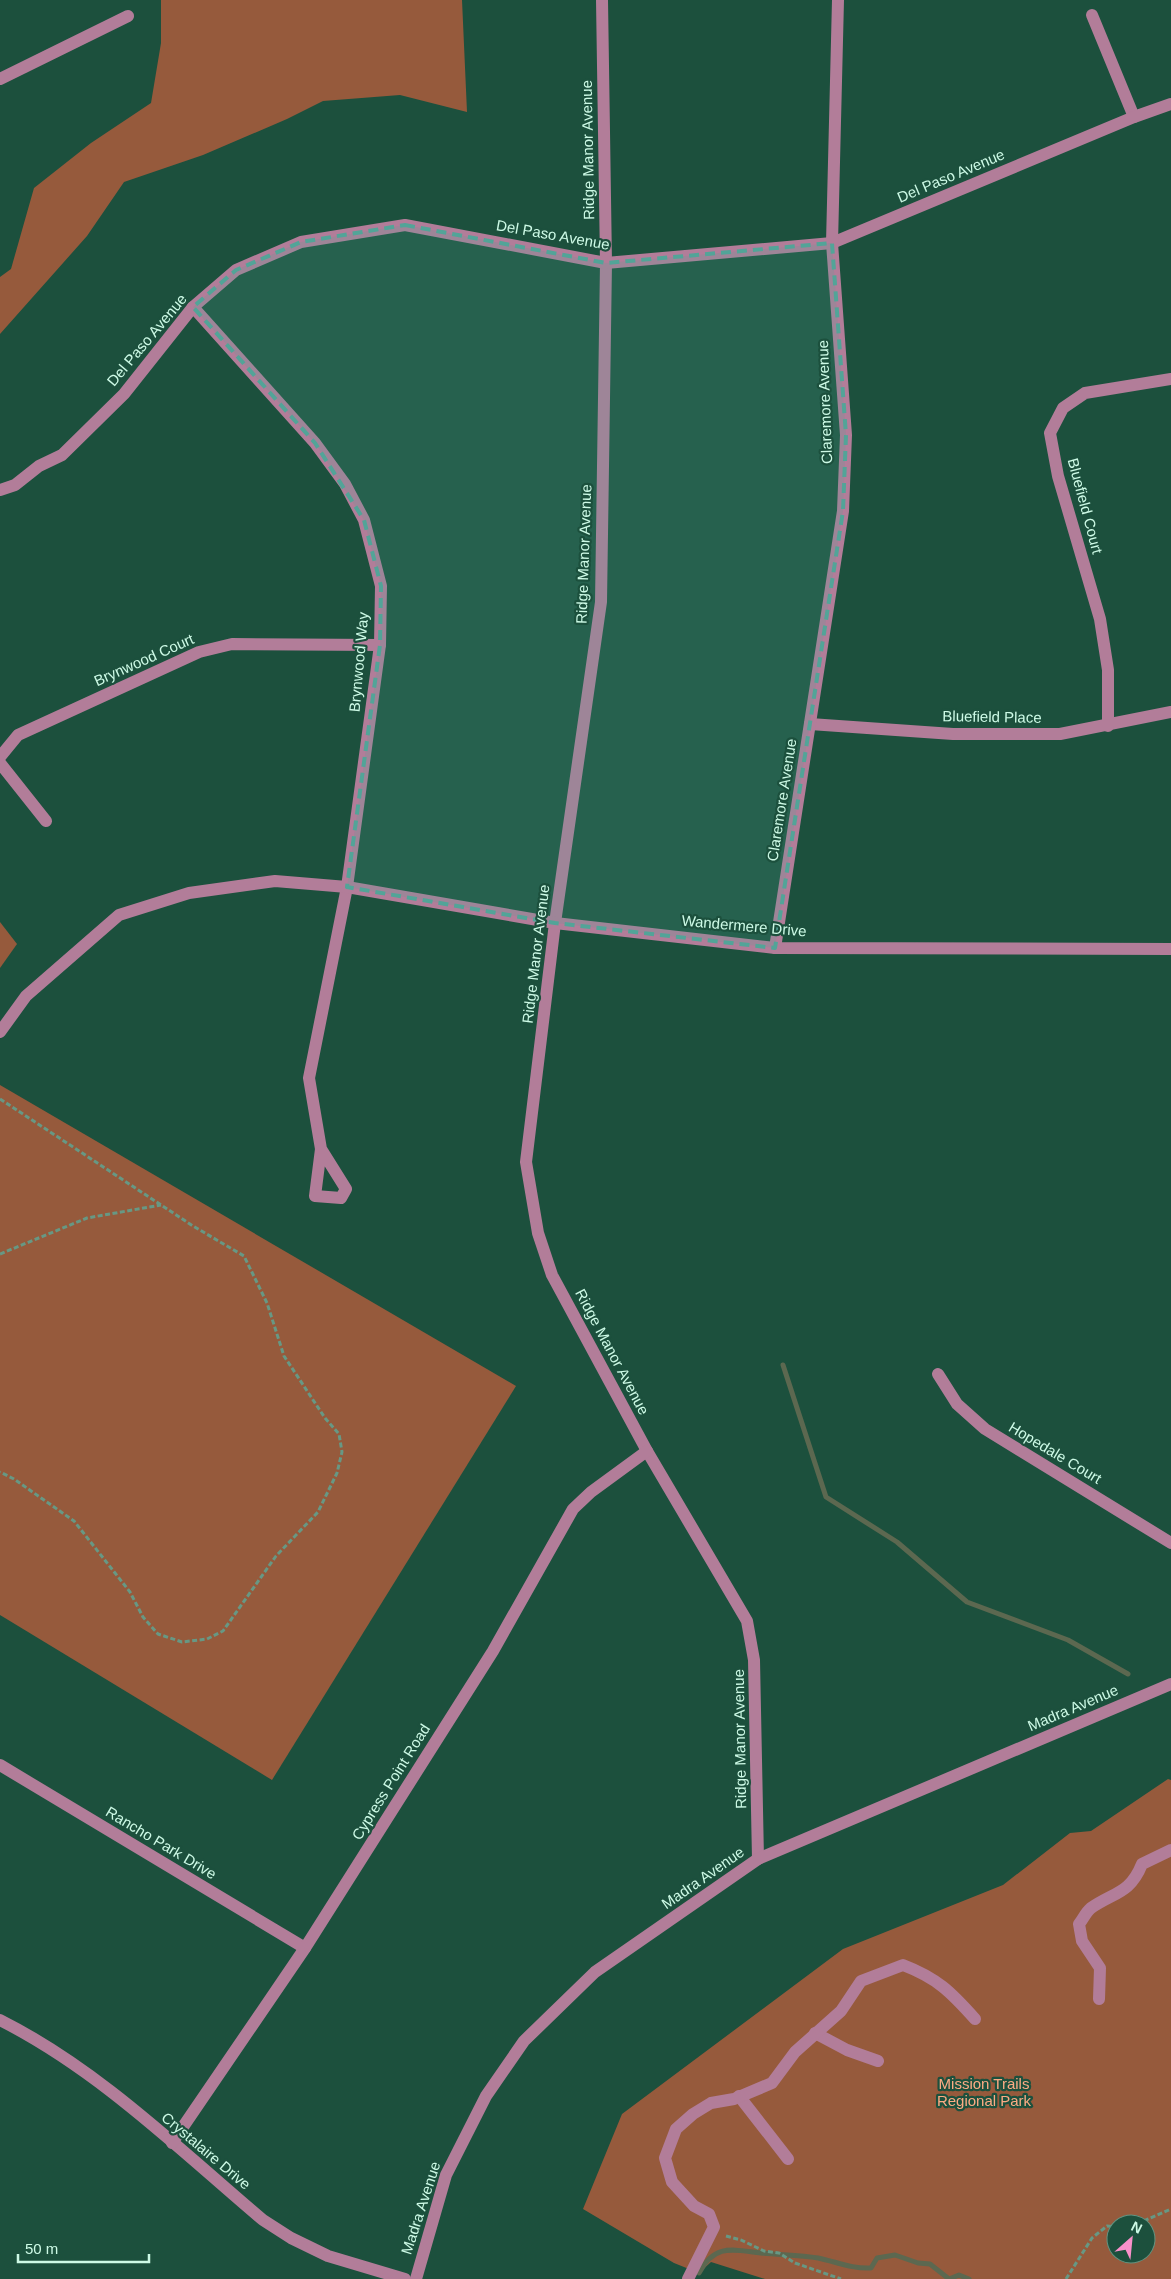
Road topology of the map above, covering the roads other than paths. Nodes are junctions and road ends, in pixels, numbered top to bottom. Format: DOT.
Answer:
graph roads {
  1 [pos="602,0"];
  2 [pos="838,0"];
  3 [pos="1092,15"];
  4 [pos="128,16"];
  5 [pos="0,79"];
  6 [pos="1171,104"];
  7 [pos="1134,117"];
  8 [pos="832,243"];
  9 [pos="606,263"];
  10 [pos="193,307"];
  11 [pos="1171,379"];
  12 [pos="0,490"];
  13 [pos="380,645"];
  14 [pos="1171,712"];
  15 [pos="810,724"];
  16 [pos="1108,726"];
  17 [pos="0,757"];
  18 [pos="0,763"];
  19 [pos="46,821"];
  20 [pos="347,887"];
  21 [pos="556,923"];
  22 [pos="775,948"];
  23 [pos="1171,949"];
  24 [pos="0,1032"];
  25 [pos="321,1150"];
  26 [pos="938,1374"];
  27 [pos="647,1451"];
  28 [pos="1171,1543"];
  29 [pos="1171,1684"];
  30 [pos="0,1765"];
  31 [pos="1171,1850"];
  32 [pos="758,1859"];
  33 [pos="305,1948"];
  34 [pos="1099,1999"];
  35 [pos="975,2019"];
  36 [pos="0,2020"];
  37 [pos="815,2034"];
  38 [pos="878,2061"];
  39 [pos="740,2096"];
  40 [pos="172,2143"];
  41 [pos="788,2159"];
  42 [pos="690,2274"];
  43 [pos="405,2279"];
  44 [pos="416,2279"];
  1 -- 9 [label="street, Ridge Manor Avenue"];
  2 -- 8 [label="street, Claremore Avenue"];
  3 -- 7 [label="street"];
  4 -- 5 [label="street"];
  6 -- 7 [label="street, Del Paso Avenue"];
  7 -- 8 [label="street, Del Paso Avenue"];
  8 -- 9 [label="street, Del Paso Avenue"];
  8 -- 15 [label="street, Claremore Avenue"];
  9 -- 10 [label="street, Del Paso Avenue"];
  9 -- 21 [label="street, Ridge Manor Avenue"];
  10 -- 12 [label="street, Del Paso Avenue"];
  10 -- 13 [label="street, Brynwood Way"];
  11 -- 16 [label="street, Bluefield Court"];
  13 -- 17 [label="street, Brynwood Court"];
  13 -- 20 [label="street, Brynwood Way"];
  14 -- 16 [label="street, Bluefield Place"];
  15 -- 16 [label="street, Bluefield Place"];
  15 -- 22 [label="street, Claremore Avenue"];
  18 -- 19 [label="street"];
  20 -- 21 [label="street, Wandermere Drive"];
  20 -- 24 [label="street, Wandermere Drive"];
  20 -- 25 [label="street, Brynwood Way"];
  21 -- 22 [label="street, Wandermere Drive"];
  21 -- 27 [label="street, Ridge Manor Avenue"];
  22 -- 23 [label="street, Wandermere Drive"];
  26 -- 28 [label="street, Hopedale Court"];
  27 -- 32 [label="street, Ridge Manor Avenue"];
  27 -- 33 [label="street, Cypress Point Road"];
  29 -- 32 [label="street, Madra Avenue"];
  30 -- 33 [label="street, Rancho Park Drive"];
  31 -- 34 [label="street"];
  32 -- 44 [label="street, Madra Avenue"];
  33 -- 40 [label="street, Cypress Point Road"];
  35 -- 37 [label="street"];
  36 -- 40 [label="street, Crystalaire Drive"];
  37 -- 38 [label="street"];
  37 -- 39 [label="street"];
  39 -- 41 [label="street"];
  39 -- 42 [label="street"];
  40 -- 43 [label="street, Crystalaire Drive"];
}
